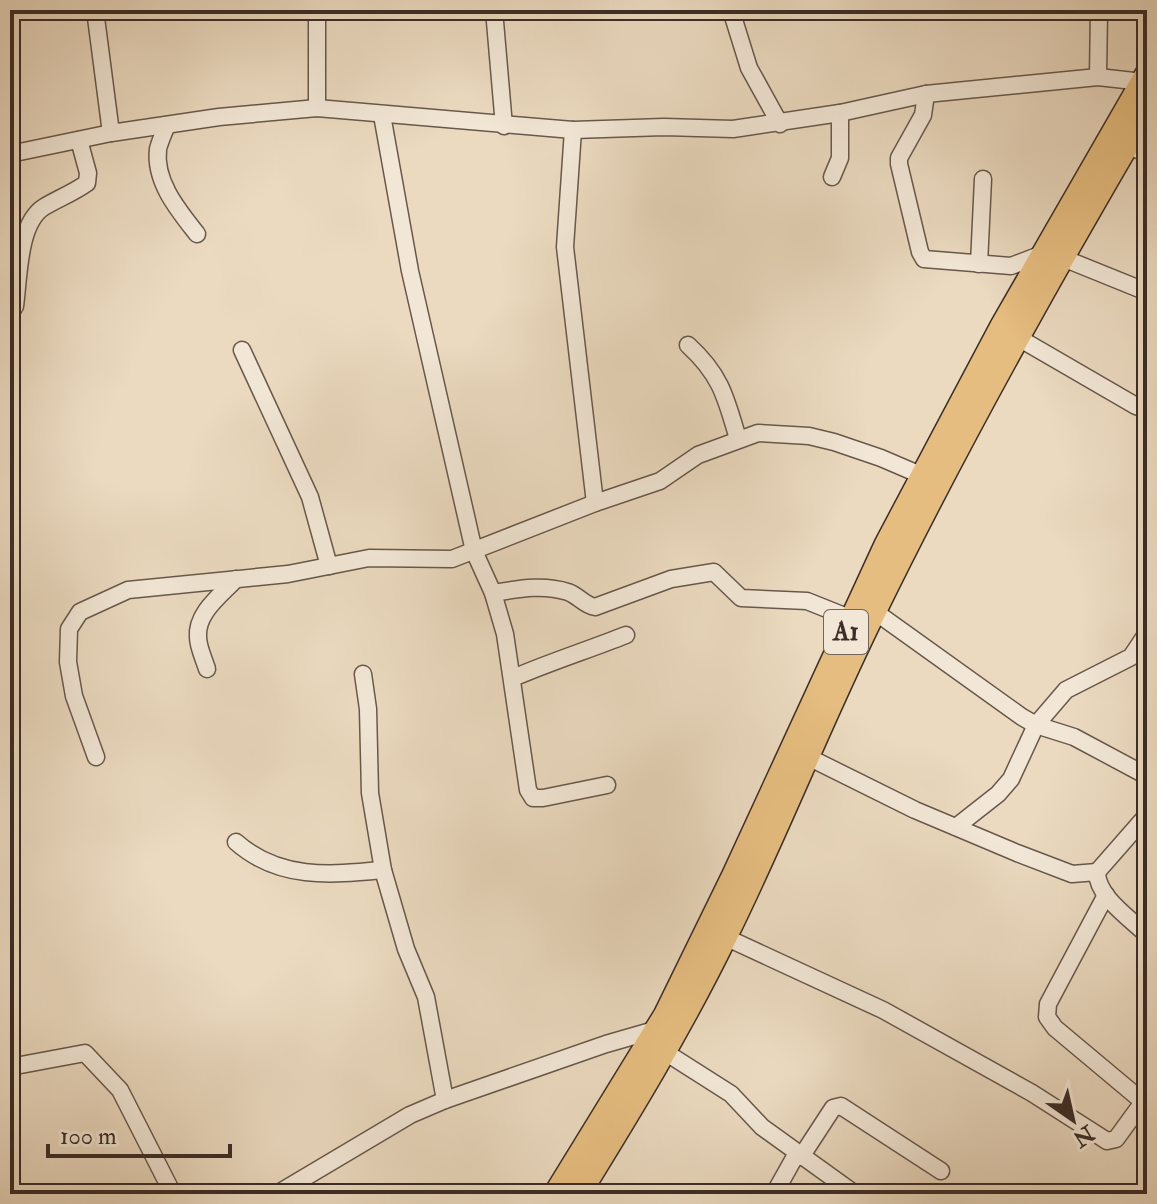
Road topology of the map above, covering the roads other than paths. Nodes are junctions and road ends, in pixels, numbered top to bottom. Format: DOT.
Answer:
graph roads {
  1 [pos="95,10"];
  2 [pos="317,10"];
  3 [pos="494,10"];
  4 [pos="731,10"];
  5 [pos="1099,10"];
  6 [pos="1098,77"];
  7 [pos="1145,78"];
  8 [pos="926,94"];
  9 [pos="317,108"];
  10 [pos="1147,110"];
  11 [pos="840,113"];
  12 [pos="382,115"];
  13 [pos="780,124"];
  14 [pos="167,125"];
  15 [pos="504,126"];
  16 [pos="573,130"];
  17 [pos="111,133"];
  18 [pos="79,140"];
  19 [pos="1136,150"];
  20 [pos="10,154"];
  21 [pos="832,177"];
  22 [pos="983,179"];
  23 [pos="197,234"];
  24 [pos="1055,255"];
  25 [pos="979,264"];
  26 [pos="1020,274"];
  27 [pos="1147,292"];
  28 [pos="10,315"];
  29 [pos="1017,337"];
  30 [pos="688,345"];
  31 [pos="242,350"];
  32 [pos="1147,410"];
  33 [pos="738,439"];
  34 [pos="923,476"];
  35 [pos="595,503"];
  36 [pos="474,551"];
  37 [pos="329,566"];
  38 [pos="236,579"];
  39 [pos="493,593"];
  40 [pos="863,615"];
  41 [pos="1147,633"];
  42 [pos="626,635"];
  43 [pos="207,669"];
  44 [pos="363,674"];
  45 [pos="513,678"];
  46 [pos="1036,725"];
  47 [pos="799,753"];
  48 [pos="96,757"];
  49 [pos="1147,776"];
  50 [pos="607,785"];
  51 [pos="1147,815"];
  52 [pos="956,827"];
  53 [pos="236,842"];
  54 [pos="383,870"];
  55 [pos="1097,872"];
  56 [pos="1106,895"];
  57 [pos="1147,935"];
  58 [pos="725,937"];
  59 [pos="662,1040"];
  60 [pos="10,1067"];
  61 [pos="445,1100"];
  62 [pos="1145,1104"];
  63 [pos="799,1155"];
  64 [pos="941,1171"];
  65 [pos="173,1194"];
  66 [pos="277,1194"];
  67 [pos="556,1194"];
  68 [pos="578,1194"];
  69 [pos="774,1194"];
  70 [pos="855,1194"];
  1 -- 17 [label="street"];
  2 -- 9 [label="street"];
  3 -- 15 [label="street"];
  4 -- 13 [label="street"];
  5 -- 6 [label="street"];
  6 -- 7 [label="street"];
  6 -- 8 [label="street"];
  7 -- 24 [label="highway, A1"];
  8 -- 11 [label="street"];
  8 -- 25 [label="street"];
  9 -- 12 [label="street"];
  9 -- 14 [label="street"];
  10 -- 19 [label="highway, A1"];
  11 -- 13 [label="street"];
  11 -- 21 [label="street"];
  12 -- 15 [label="street"];
  12 -- 36 [label="street"];
  13 -- 16 [label="street"];
  14 -- 17 [label="street"];
  14 -- 23 [label="street"];
  15 -- 16 [label="street"];
  16 -- 35 [label="street"];
  17 -- 18 [label="street"];
  18 -- 20 [label="street"];
  18 -- 28 [label="street"];
  19 -- 24 [label="highway, A1"];
  22 -- 25 [label="street"];
  24 -- 26 [label="highway, A1"];
  24 -- 27 [label="street"];
  24 -- 29 [label="highway, A1"];
  25 -- 26 [label="street"];
  26 -- 34 [label="highway, A1"];
  29 -- 32 [label="street"];
  29 -- 40 [label="highway, A1"];
  30 -- 33 [label="street"];
  31 -- 37 [label="street"];
  33 -- 34 [label="street"];
  33 -- 35 [label="street"];
  34 -- 40 [label="highway, A1"];
  35 -- 36 [label="street"];
  36 -- 37 [label="street"];
  36 -- 39 [label="street"];
  37 -- 38 [label="street"];
  38 -- 43 [label="street"];
  38 -- 48 [label="street"];
  39 -- 40 [label="street"];
  39 -- 45 [label="street"];
  40 -- 46 [label="street"];
  40 -- 47 [label="highway, A1"];
  41 -- 46 [label="street"];
  42 -- 45 [label="street"];
  44 -- 54 [label="street"];
  45 -- 50 [label="street"];
  46 -- 49 [label="street"];
  46 -- 52 [label="street"];
  47 -- 52 [label="street"];
  47 -- 58 [label="highway, A1"];
  47 -- 59 [label="highway, A1"];
  51 -- 55 [label="street"];
  52 -- 55 [label="street"];
  53 -- 54 [label="street"];
  54 -- 61 [label="street"];
  55 -- 56 [label="street"];
  56 -- 57 [label="street"];
  56 -- 62 [label="street"];
  58 -- 59 [label="highway, A1"];
  58 -- 62 [label="street"];
  59 -- 61 [label="street"];
  59 -- 63 [label="street"];
  59 -- 67 [label="highway, A1"];
  59 -- 68 [label="highway, A1"];
  60 -- 65 [label="street"];
  61 -- 66 [label="street"];
  63 -- 64 [label="street"];
  63 -- 69 [label="street"];
  63 -- 70 [label="street"];
}
